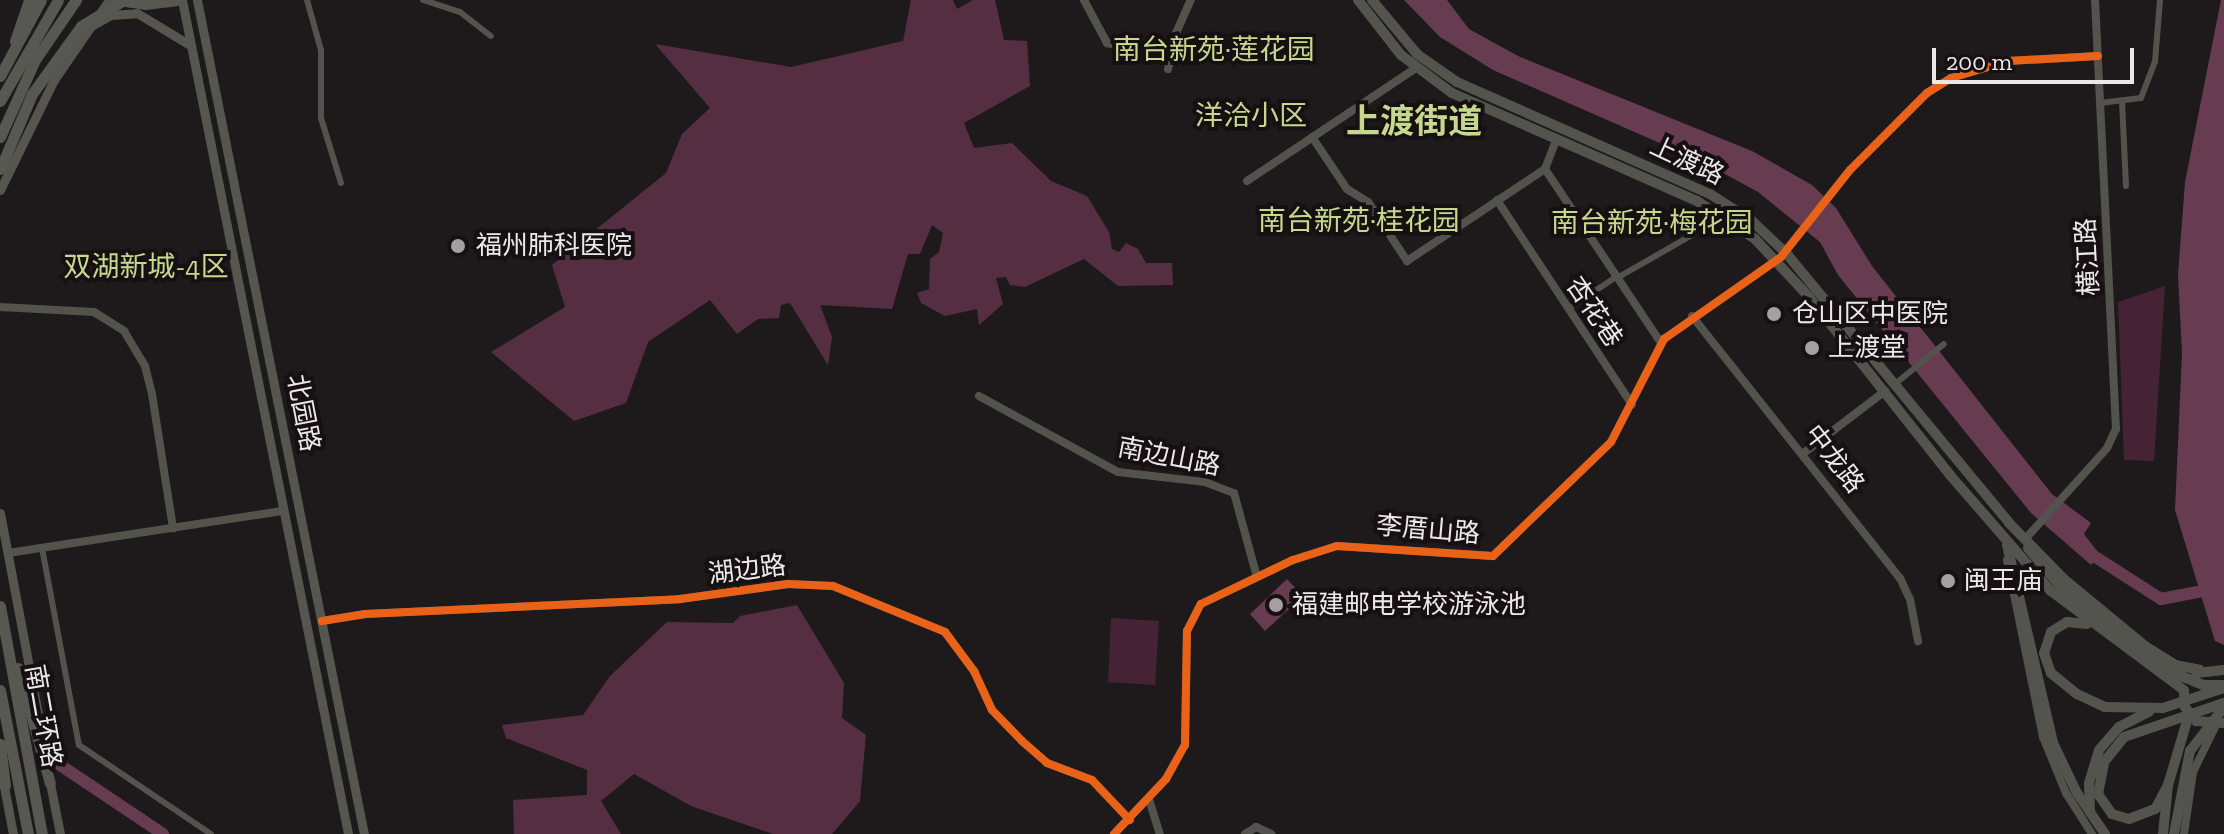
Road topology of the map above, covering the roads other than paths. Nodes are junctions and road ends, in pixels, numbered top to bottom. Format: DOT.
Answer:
graph roads {
  1 [pos="29,0"];
  2 [pos="43,0"];
  3 [pos="58,0"];
  4 [pos="76,0"];
  5 [pos="109,0"];
  6 [pos="117,0"];
  7 [pos="124,0"];
  8 [pos="179,0"];
  9 [pos="197,0"];
  10 [pos="307,0"];
  11 [pos="423,0"];
  12 [pos="1084,0"];
  13 [pos="1191,0"];
  14 [pos="1358,0"];
  15 [pos="1372,0"];
  16 [pos="2095,0"];
  17 [pos="2160,0"];
  18 [pos="88,27"];
  19 [pos="491,36"];
  20 [pos="190,45"];
  21 [pos="12,48"];
  22 [pos="1170,55"];
  23 [pos="2098,56"];
  24 [pos="1416,68"];
  25 [pos="1168,69"];
  26 [pos="3,77"];
  27 [pos="26,92"];
  28 [pos="0,101"];
  29 [pos="2122,101"];
  30 [pos="2100,103"];
  31 [pos="0,137"];
  32 [pos="1312,137"];
  33 [pos="1556,140"];
  34 [pos="0,169"];
  35 [pos="1545,169"];
  36 [pos="1247,181"];
  37 [pos="341,183"];
  38 [pos="2126,186"];
  39 [pos="0,190"];
  40 [pos="1497,200"];
  41 [pos="1692,235"];
  42 [pos="1786,253"];
  43 [pos="1776,261"];
  44 [pos="1617,277"];
  45 [pos="0,307"];
  46 [pos="1568,309"];
  47 [pos="1692,316"];
  48 [pos="1661,343"];
  49 [pos="1944,344"];
  50 [pos="1895,384"];
  51 [pos="1885,391"];
  52 [pos="979,396"];
  53 [pos="1632,405"];
  54 [pos="1805,452"];
  55 [pos="284,511"];
  56 [pos="0,513"];
  57 [pos="2009,523"];
  58 [pos="173,528"];
  59 [pos="2030,533"];
  60 [pos="2006,540"];
  61 [pos="42,548"];
  62 [pos="8,553"];
  63 [pos="1257,577"];
  64 [pos="1,612"];
  65 [pos="322,621"];
  66 [pos="2093,626"];
  67 [pos="1918,641"];
  68 [pos="2200,670"];
  69 [pos="2224,670"];
  70 [pos="2224,687"];
  71 [pos="0,690"];
  72 [pos="2184,690"];
  73 [pos="2224,705"];
  74 [pos="2163,708"];
  75 [pos="2192,717"];
  76 [pos="2220,724"];
  77 [pos="0,744"];
  78 [pos="0,766"];
  79 [pos="2171,777"];
  80 [pos="50,783"];
  81 [pos="5,786"];
  82 [pos="1149,799"];
  83 [pos="2090,812"];
  84 [pos="1130,820"];
  85 [pos="13,834"];
  86 [pos="28,834"];
  87 [pos="42,834"];
  88 [pos="60,834"];
  89 [pos="211,834"];
  90 [pos="348,834"];
  91 [pos="364,834"];
  92 [pos="1114,834"];
  93 [pos="1160,834"];
  94 [pos="1245,834"];
  95 [pos="1271,834"];
  96 [pos="2092,834"];
  97 [pos="2105,834"];
  98 [pos="2165,834"];
  99 [pos="2174,834"];
  100 [pos="2184,834"];
  1 -- 21 [label="highway, bridge"];
  2 -- 21 [label="highway, bridge"];
  2 -- 26 [label="main road"];
  3 -- 26 [label="highway"];
  4 -- 27 [label="highway"];
  5 -- 18 [label="main road"];
  6 -- 8 [label="highway, bridge"];
  7 -- 27 [label="highway, bridge"];
  8 -- 20 [label="main road, 北园路"];
  9 -- 65 [label="main road, 北园路"];
  10 -- 37 [label="street"];
  11 -- 19 [label="street"];
  12 -- 22 [label="street"];
  13 -- 22 [label="street"];
  14 -- 24 [label="main road, 上渡路"];
  15 -- 42 [label="main road, 上渡路"];
  16 -- 23 [label="street, 横江路"];
  17 -- 29 [label="street"];
  18 -- 20 [label="main road"];
  18 -- 39 [label="main road"];
  20 -- 55 [label="main road, 北园路"];
  21 -- 26 [label="highway, bridge"];
  22 -- 25 [label="street"];
  23 -- 30 [label="street, 横江路"];
  23 -- 42 [label="street, 李厝山路"];
  24 -- 32 [label="street"];
  24 -- 33 [label="main road, 上渡路"];
  26 -- 28 [label="highway"];
  27 -- 31 [label="highway"];
  27 -- 34 [label="highway"];
  29 -- 30 [label="street"];
  29 -- 38 [label="street"];
  30 -- 59 [label="street, 横江路"];
  32 -- 36 [label="street"];
  32 -- 40 [label="street"];
  33 -- 35 [label="street"];
  33 -- 43 [label="main road, 上渡路"];
  35 -- 40 [label="street"];
  35 -- 44 [label="street"];
  40 -- 46 [label="street, 杏花巷"];
  41 -- 44 [label="street"];
  42 -- 43 [label="street, 李厝山路"];
  42 -- 50 [label="main road, 上渡路"];
  43 -- 47 [label="street, 李厝山路"];
  43 -- 51 [label="main road, 上渡路"];
  44 -- 46 [label="street"];
  44 -- 48 [label="street"];
  45 -- 58 [label="street"];
  46 -- 53 [label="street, 杏花巷"];
  47 -- 48 [label="street, 李厝山路"];
  47 -- 54 [label="street, 中龙路"];
  48 -- 53 [label="street, 李厝山路"];
  49 -- 50 [label="street"];
  50 -- 57 [label="main road, 上渡路"];
  51 -- 54 [label="street"];
  51 -- 60 [label="main road, 上渡路"];
  52 -- 63 [label="street, 南边山路"];
  53 -- 63 [label="street, 李厝山路"];
  54 -- 67 [label="street, 中龙路"];
  55 -- 58 [label="street"];
  55 -- 90 [label="main road, 北园路"];
  56 -- 62 [label="main road"];
  57 -- 59 [label="main road, 上渡路"];
  57 -- 70 [label="main road, bridge"];
  58 -- 61 [label="street"];
  59 -- 68 [label="main road, 上渡路"];
  60 -- 66 [label="main road, 上渡路"];
  60 -- 83 [label="main road"];
  60 -- 96 [label="street"];
  61 -- 62 [label="street"];
  61 -- 89 [label="street"];
  62 -- 80 [label="main road"];
  63 -- 82 [label="street, 李厝山路"];
  64 -- 80 [label="highway"];
  64 -- 87 [label="highway, 南二环路"];
  65 -- 84 [label="street, 湖边路"];
  65 -- 91 [label="main road, 北园路"];
  66 -- 72 [label="main road, 上渡路"];
  66 -- 74 [label="main road"];
  68 -- 69 [label="main road, 上渡路"];
  68 -- 72 [label="main road"];
  70 -- 74 [label="main road, bridge"];
  71 -- 86 [label="highway, 南二环路"];
  72 -- 75 [label="main road"];
  73 -- 79 [label="main road, bridge"];
  73 -- 99 [label="main road, bridge"];
  74 -- 83 [label="main road"];
  75 -- 76 [label="main road"];
  75 -- 79 [label="main road"];
  76 -- 100 [label="street"];
  77 -- 81 [label="highway"];
  78 -- 81 [label="main road"];
  79 -- 98 [label="main road"];
  80 -- 88 [label="main road"];
  81 -- 85 [label="main road"];
  82 -- 84 [label="street, 李厝山路"];
  82 -- 93 [label="street"];
  83 -- 97 [label="main road"];
  84 -- 92 [label="street, 李厝山路"];
  94 -- 95 [label="street"];
}
